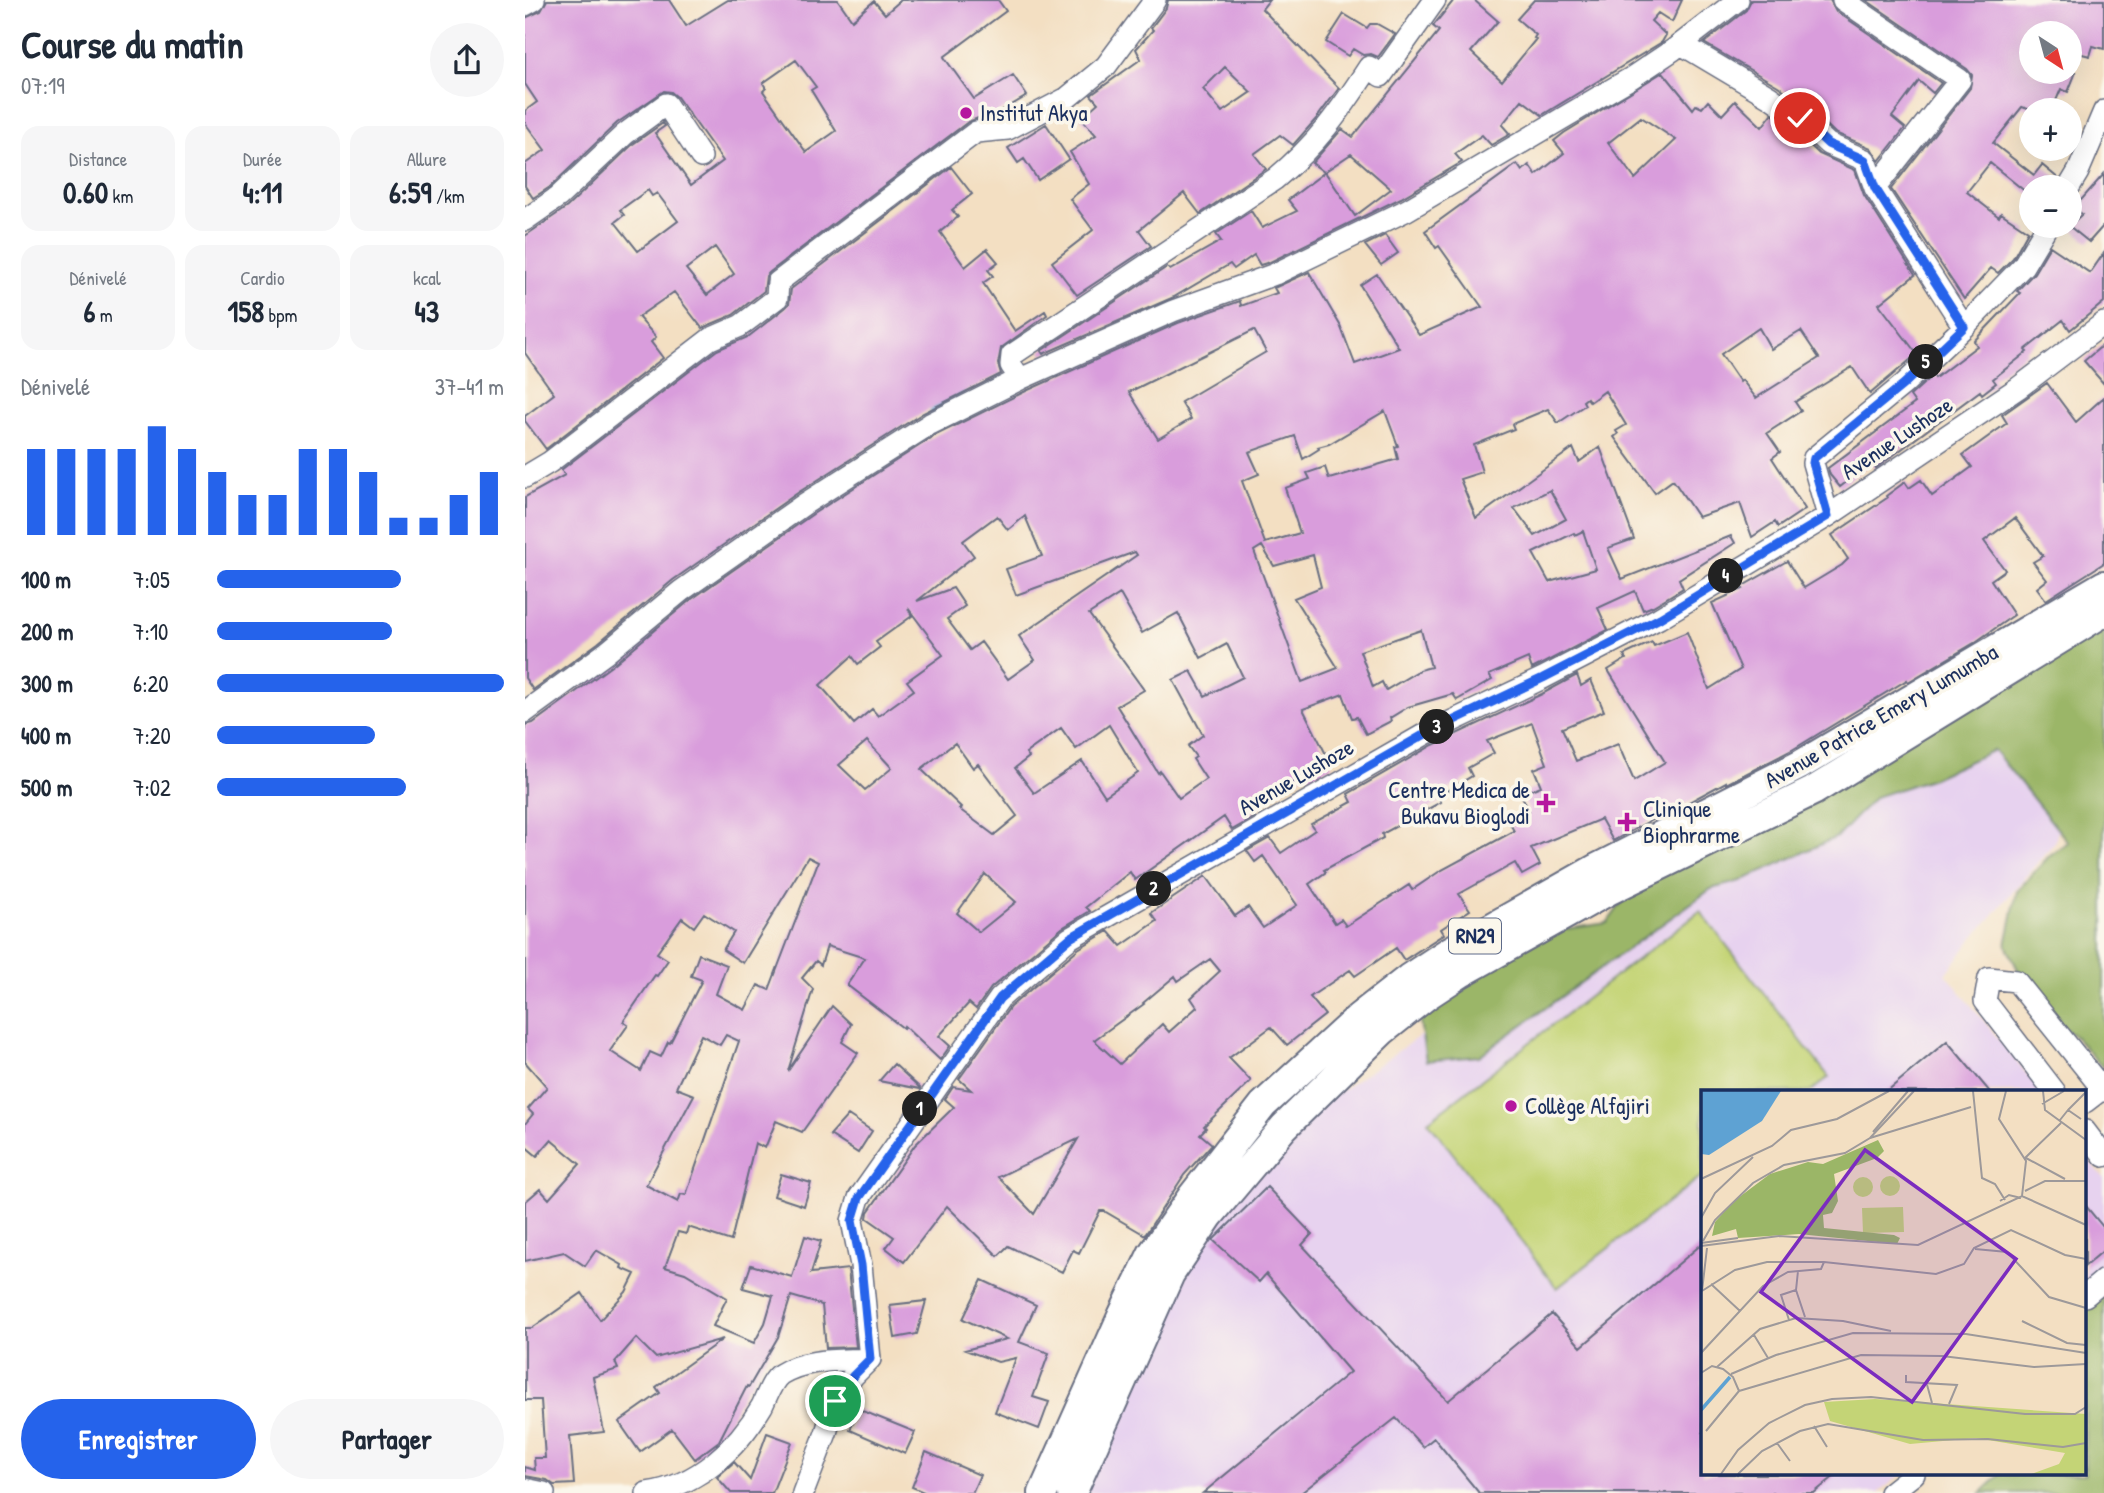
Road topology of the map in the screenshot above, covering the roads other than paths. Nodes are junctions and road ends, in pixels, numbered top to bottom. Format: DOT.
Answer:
graph roads {
  1 [pos="534,0"];
  2 [pos="1155,0"];
  3 [pos="1435,0"];
  4 [pos="1738,0"];
  5 [pos="1843,0"];
  6 [pos="525,5"];
  7 [pos="1681,44"];
  8 [pos="2104,111"];
  9 [pos="701,157"];
  10 [pos="2076,175"];
  11 [pos="1875,188"];
  12 [pos="528,211"];
  13 [pos="2039,238"];
  14 [pos="2104,323"];
  15 [pos="1964,327"];
  16 [pos="1020,379"];
  17 [pos="525,477"];
  18 [pos="1828,516"];
  19 [pos="2104,585"];
  20 [pos="2104,612"];
  21 [pos="525,712"];
  22 [pos="1800,765"];
  23 [pos="1813,791"];
  24 [pos="2053,1090"];
  25 [pos="2103,1090"];
  26 [pos="2087,1101"];
  27 [pos="1263,1105"];
  28 [pos="1284,1127"];
  29 [pos="2087,1134"];
  30 [pos="2104,1156"];
  31 [pos="2104,1280"];
  32 [pos="2087,1294"];
  33 [pos="870,1359"];
  34 [pos="1912,1476"];
  35 [pos="525,1489"];
  36 [pos="544,1493"];
  37 [pos="647,1493"];
  38 [pos="803,1493"];
  39 [pos="1043,1493"];
  40 [pos="1072,1493"];
  41 [pos="1891,1493"];
  1 -- 6 [label="street"];
  2 -- 17 [label="street"];
  3 -- 16 [label="street"];
  4 -- 7 [label="street"];
  5 -- 11 [label="street"];
  7 -- 11 [label="street"];
  7 -- 16 [label="street"];
  8 -- 10 [label="street"];
  9 -- 12 [label="street"];
  11 -- 15 [label="street"];
  13 -- 15 [label="street"];
  14 -- 18 [label="street, Avenue Lushoze"];
  15 -- 18 [label="street"];
  16 -- 21 [label="street"];
  18 -- 33 [label="street, Avenue Lushoze"];
  19 -- 22 [label="main road, Avenue Patrice Emery Lumumba / RN29"];
  20 -- 23 [label="main road, Avenue Patrice Emery Lumumba / RN29"];
  22 -- 23 [label="main road"];
  22 -- 27 [label="main road, Avenue Patrice Emery Lumumba / RN29"];
  23 -- 28 [label="main road, Avenue Patrice Emery Lumumba / RN29"];
  24 -- 25 [label="street"];
  25 -- 26 [label="street"];
  27 -- 28 [label="main road"];
  27 -- 39 [label="main road, Avenue Patrice Emery Lumumba / RN29"];
  28 -- 40 [label="main road, Avenue Patrice Emery Lumumba / RN29"];
  29 -- 30 [label="street"];
  31 -- 32 [label="street"];
  33 -- 37 [label="street"];
  33 -- 38 [label="street"];
  34 -- 41 [label="street"];
  35 -- 36 [label="street"];
}
